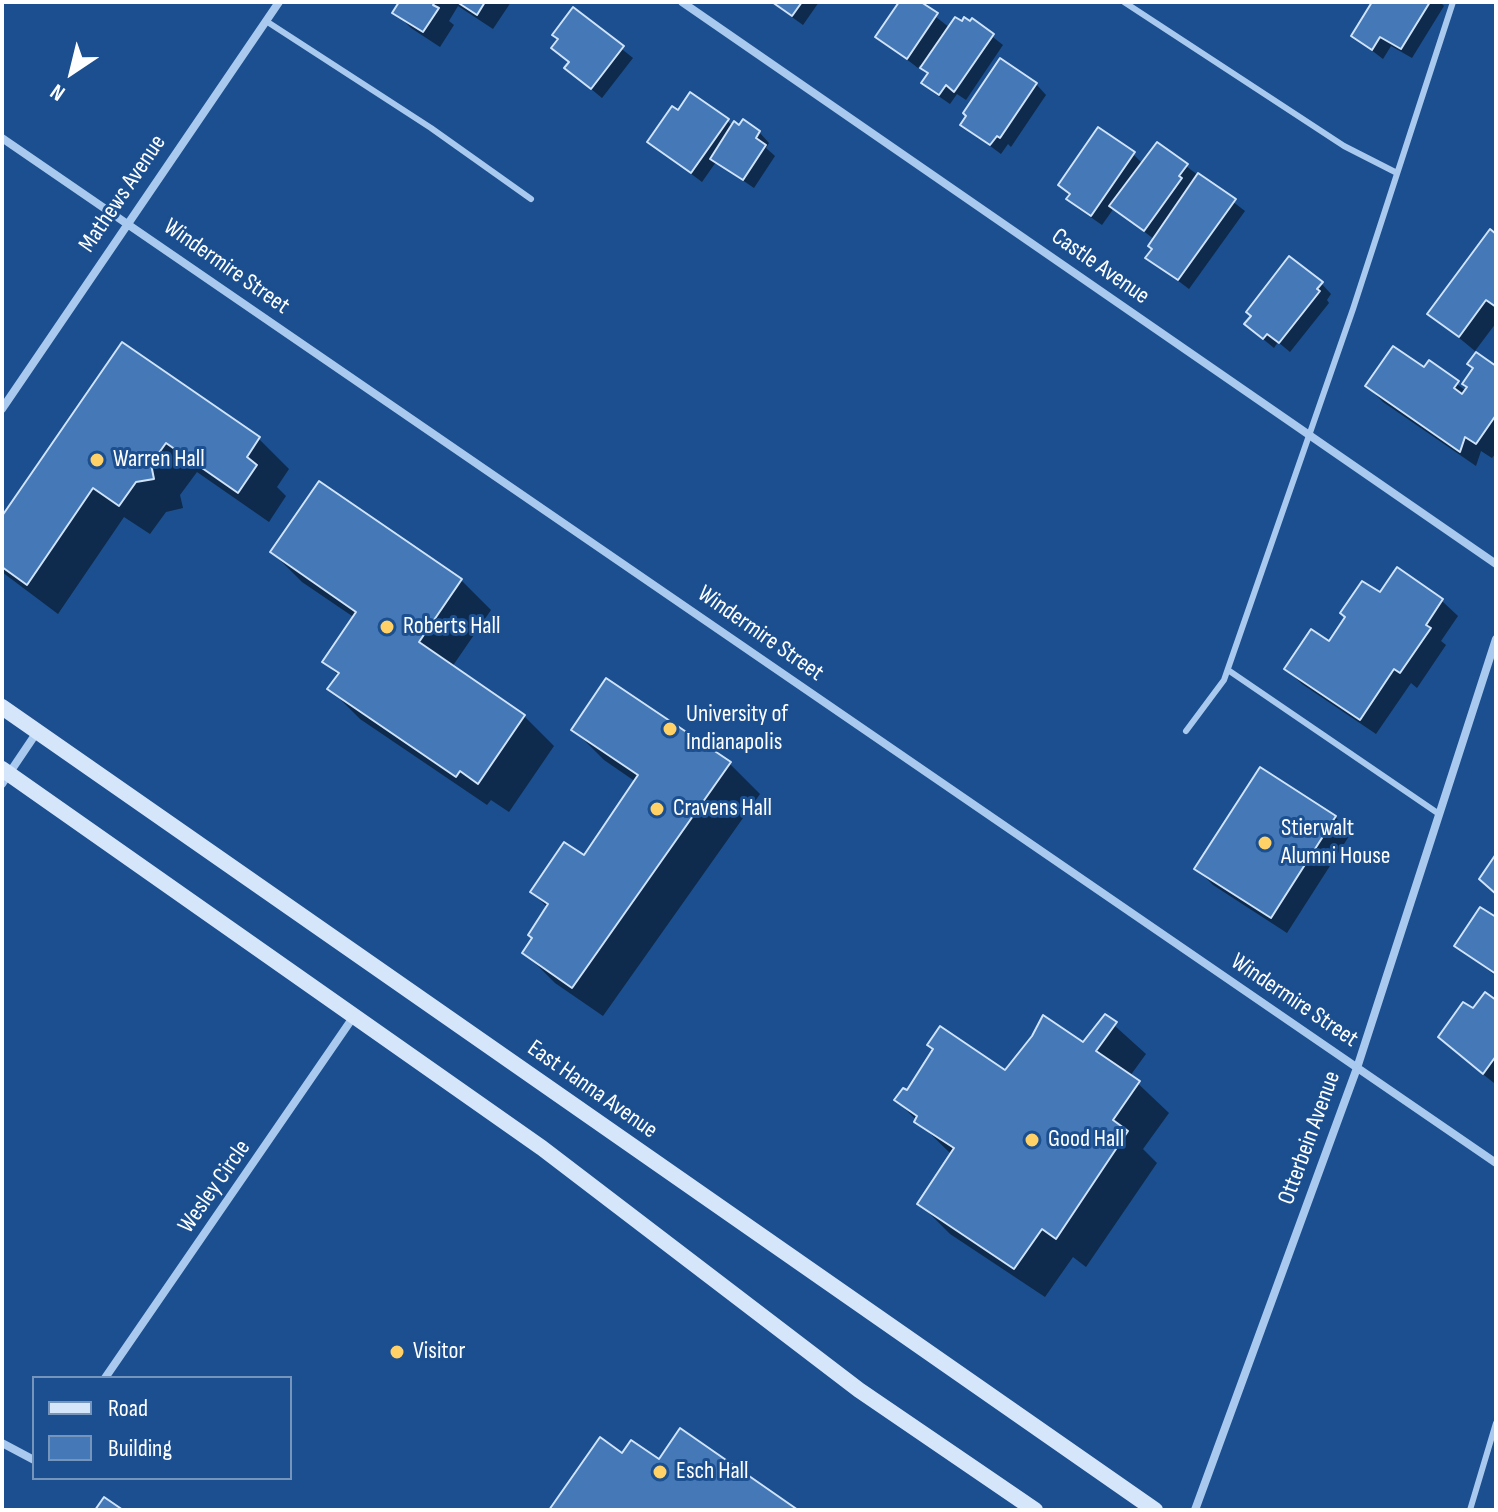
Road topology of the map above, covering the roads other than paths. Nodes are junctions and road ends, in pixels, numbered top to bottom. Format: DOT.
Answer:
graph roads {
  1 [pos="279,2"];
  2 [pos="682,2"];
  3 [pos="1124,2"];
  4 [pos="1453,2"];
  5 [pos="266,21"];
  6 [pos="2,138"];
  7 [pos="1397,173"];
  8 [pos="531,199"];
  9 [pos="127,223"];
  10 [pos="2,409"];
  11 [pos="1307,434"];
  12 [pos="1496,564"];
  13 [pos="1496,639"];
  14 [pos="1228,670"];
  15 [pos="2,707"];
  16 [pos="1186,731"];
  17 [pos="37,732"];
  18 [pos="4,775"];
  19 [pos="1439,814"];
  20 [pos="354,1016"];
  21 [pos="1357,1068"];
  22 [pos="1496,1163"];
  23 [pos="106,1376"];
  24 [pos="1496,1423"];
  25 [pos="2,1443"];
  26 [pos="1487,1455"];
  27 [pos="32,1459"];
  28 [pos="1496,1462"];
  29 [pos="1035,1510"];
  30 [pos="1155,1510"];
  31 [pos="1195,1510"];
  32 [pos="1470,1510"];
  1 -- 5 [label="street, Mathews Avenue"];
  2 -- 11 [label="street, Castle Avenue"];
  3 -- 7 [label="lane"];
  4 -- 7 [label="lane"];
  5 -- 8 [label="lane"];
  5 -- 9 [label="street, Mathews Avenue"];
  6 -- 9 [label="street, Windermire Street"];
  7 -- 11 [label="lane"];
  9 -- 10 [label="street, Mathews Avenue"];
  9 -- 21 [label="street, Windermire Street"];
  11 -- 12 [label="street, Castle Avenue"];
  11 -- 14 [label="lane"];
  13 -- 19 [label="street, Otterbein Avenue"];
  14 -- 16 [label="lane"];
  14 -- 19 [label="lane"];
  15 -- 17 [label="main road, East Hanna Avenue"];
  17 -- 18 [label="street"];
  17 -- 30 [label="main road, East Hanna Avenue"];
  18 -- 20 [label="main road"];
  19 -- 21 [label="street, Otterbein Avenue"];
  20 -- 23 [label="street, Wesley Circle"];
  20 -- 29 [label="main road"];
  21 -- 22 [label="street, Windermire Street"];
  21 -- 31 [label="street, Otterbein Avenue"];
  24 -- 26 [label="lane"];
  25 -- 27 [label="street"];
  26 -- 28 [label="lane"];
  26 -- 32 [label="lane"];
}
